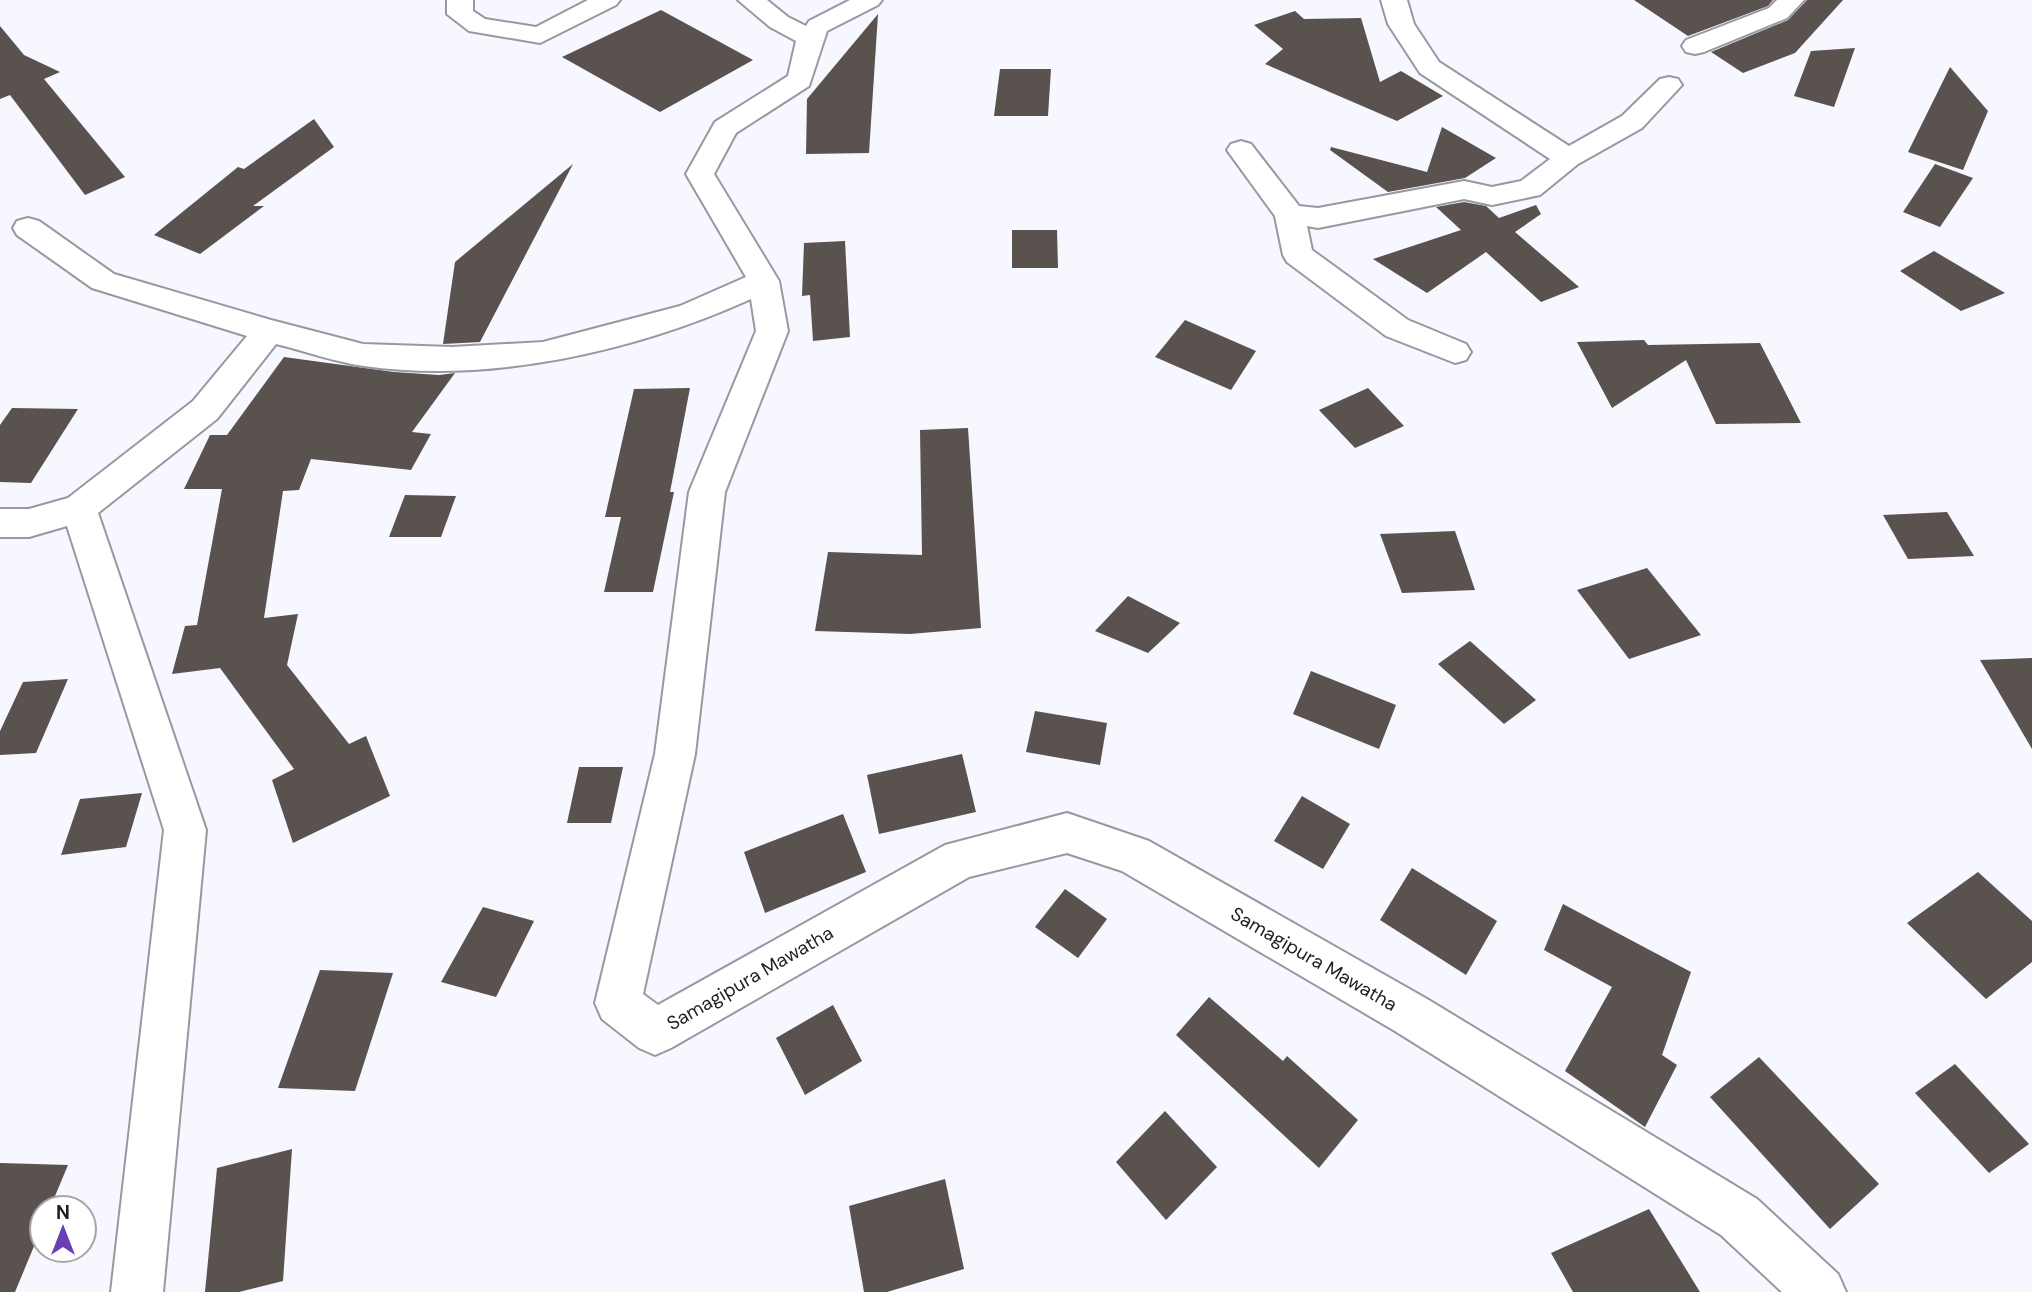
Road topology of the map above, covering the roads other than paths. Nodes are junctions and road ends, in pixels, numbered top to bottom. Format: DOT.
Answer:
graph roads {
  1 [pos="460,0"];
  2 [pos="607,0"];
  3 [pos="751,0"];
  4 [pos="869,0"];
  5 [pos="1395,0"];
  6 [pos="1791,0"];
  7 [pos="810,38"];
  8 [pos="1695,46"];
  9 [pos="1669,85"];
  10 [pos="1241,150"];
  11 [pos="1568,158"];
  12 [pos="1290,215"];
  13 [pos="28,228"];
  14 [pos="764,281"];
  15 [pos="269,331"];
  16 [pos="1455,352"];
  17 [pos="79,509"];
  18 [pos="0,523"];
  19 [pos="137,1292"];
  20 [pos="1820,1292"];
  1 -- 2 [label="street"];
  3 -- 7 [label="street"];
  4 -- 7 [label="street"];
  5 -- 11 [label="street"];
  6 -- 8 [label="street"];
  7 -- 14 [label="street, Samagipura Mawatha"];
  9 -- 11 [label="street"];
  10 -- 12 [label="street"];
  11 -- 12 [label="street"];
  12 -- 16 [label="street"];
  13 -- 15 [label="street"];
  14 -- 15 [label="street"];
  14 -- 20 [label="street, Samagipura Mawatha"];
  15 -- 17 [label="street"];
  17 -- 18 [label="street"];
  17 -- 19 [label="street"];
}
